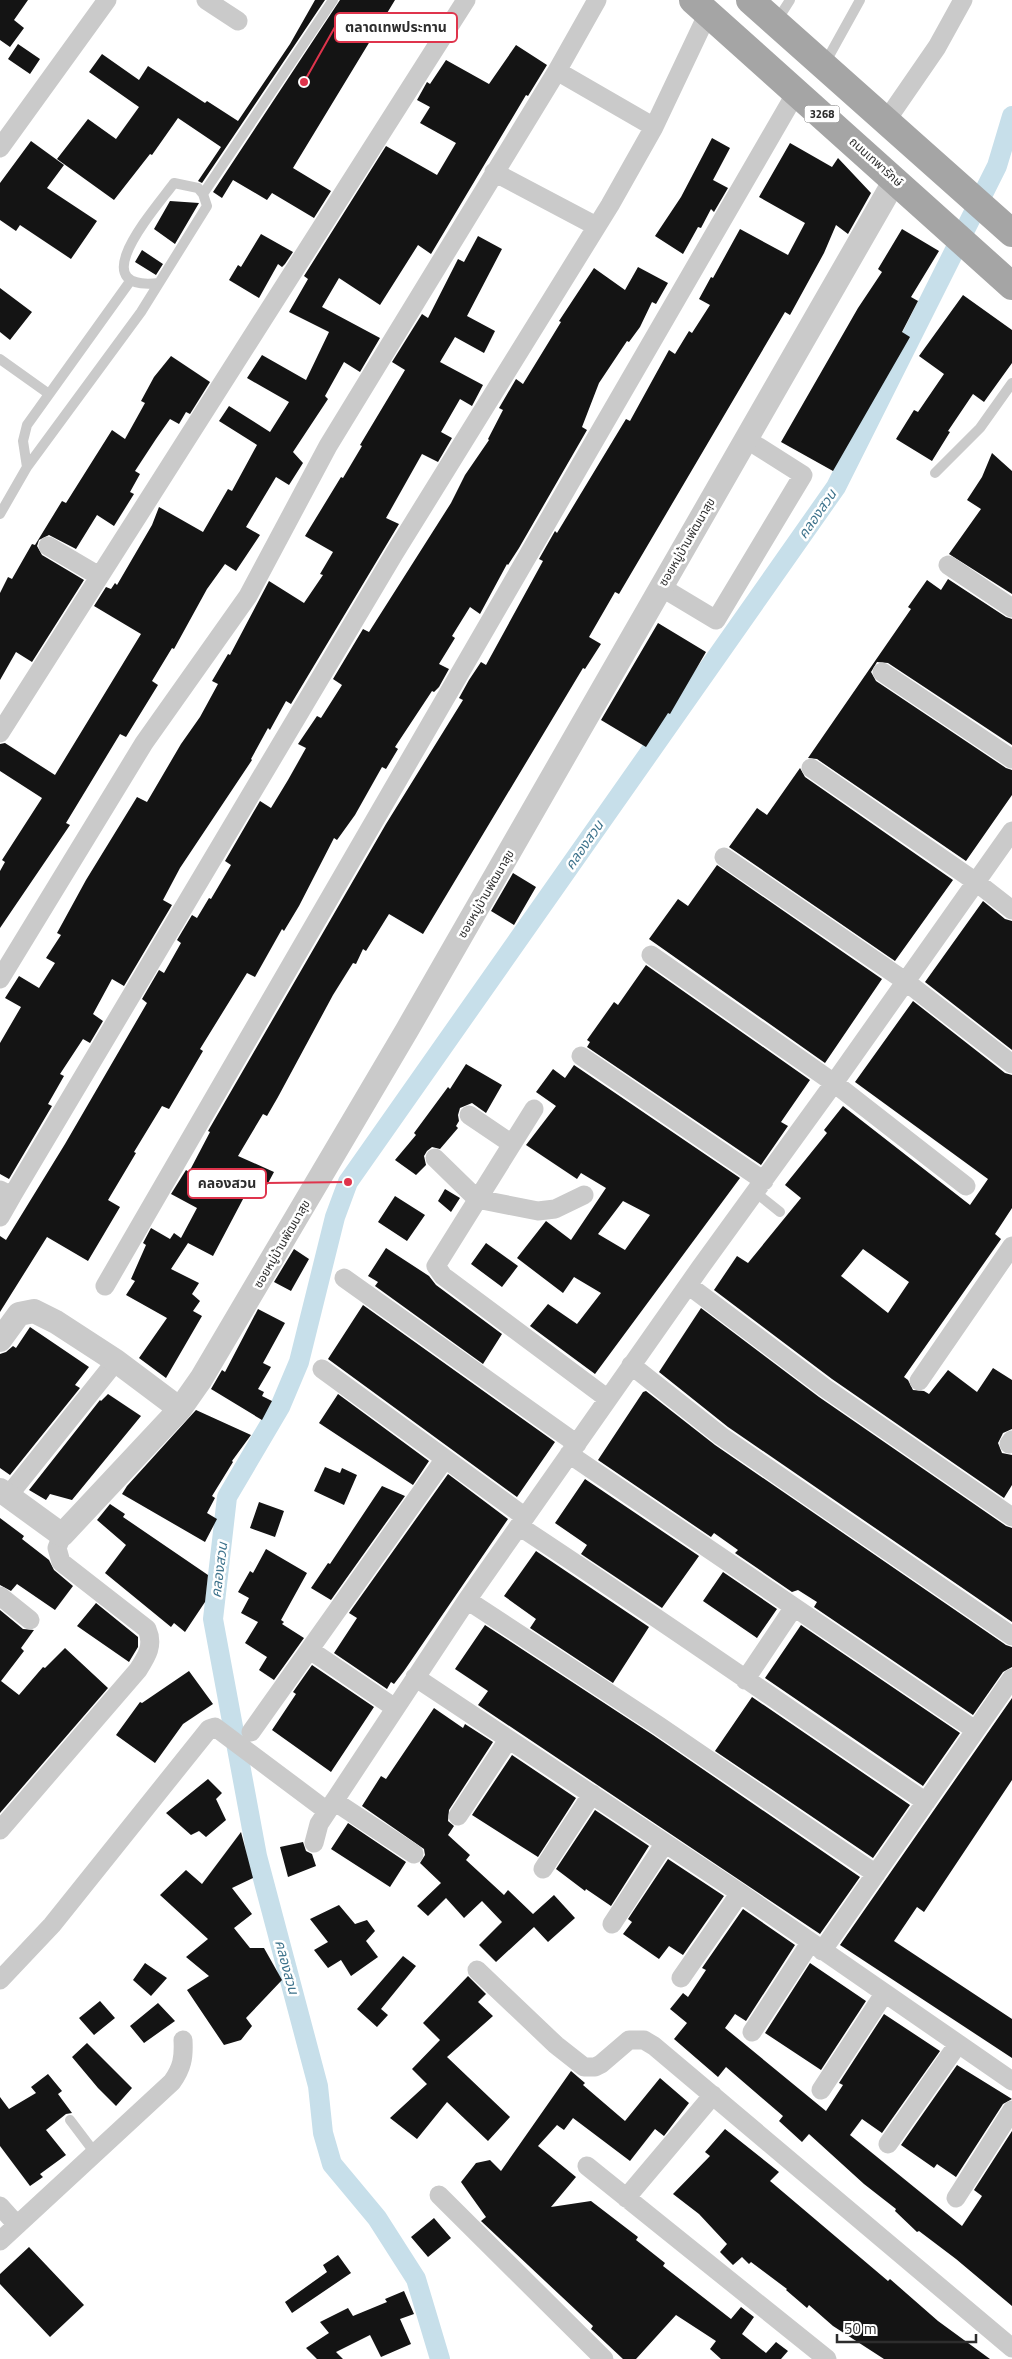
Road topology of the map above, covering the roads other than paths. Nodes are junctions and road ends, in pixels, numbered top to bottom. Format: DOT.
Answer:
graph roads {
  1 [pos="107,0"];
  2 [pos="206,0"];
  3 [pos="333,0"];
  4 [pos="466,0"];
  5 [pos="597,0"];
  6 [pos="750,0"];
  7 [pos="790,0"];
  8 [pos="860,0"];
  9 [pos="963,0"];
  10 [pos="701,6"];
  11 [pos="238,21"];
  12 [pos="776,23"];
  13 [pos="824,65"];
  14 [pos="557,71"];
  15 [pos="796,92"];
  16 [pos="886,120"];
  17 [pos="654,127"];
  18 [pos="0,148"];
  19 [pos="494,172"];
  20 [pos="895,180"];
  21 [pos="203,194"];
  22 [pos="596,226"];
  23 [pos="1012,233"];
  24 [pos="131,280"];
  25 [pos="159,283"];
  26 [pos="1012,286"];
  27 [pos="0,359"];
  28 [pos="1012,384"];
  29 [pos="49,394"];
  30 [pos="746,439"];
  31 [pos="28,467"];
  32 [pos="935,473"];
  33 [pos="0,514"];
  34 [pos="48,546"];
  35 [pos="948,565"];
  36 [pos="99,576"];
  37 [pos="661,587"];
  38 [pos="1012,608"];
  39 [pos="882,672"];
  40 [pos="0,733"];
  41 [pos="1012,759"];
  42 [pos="811,768"];
  43 [pos="1012,831"];
  44 [pos="724,857"];
  45 [pos="976,882"];
  46 [pos="1012,910"];
  47 [pos="651,955"];
  48 [pos="0,979"];
  49 [pos="905,981"];
  50 [pos="581,1056"];
  51 [pos="1012,1064"];
  52 [pos="834,1083"];
  53 [pos="534,1109"];
  54 [pos="469,1115"];
  55 [pos="512,1144"];
  56 [pos="435,1158"];
  57 [pos="966,1186"];
  58 [pos="759,1187"];
  59 [pos="6,1193"];
  60 [pos="584,1196"];
  61 [pos="477,1198"];
  62 [pos="780,1212"];
  63 [pos="0,1217"];
  64 [pos="1012,1246"];
  65 [pos="344,1278"];
  66 [pos="688,1285"];
  67 [pos="105,1286"];
  68 [pos="0,1340"];
  69 [pos="116,1361"];
  70 [pos="631,1365"];
  71 [pos="322,1369"];
  72 [pos="919,1381"];
  73 [pos="608,1399"];
  74 [pos="180,1409"];
  75 [pos="573,1449"];
  76 [pos="444,1460"];
  77 [pos="4,1493"];
  78 [pos="1012,1517"];
  79 [pos="522,1522"];
  80 [pos="62,1535"];
  81 [pos="0,1596"];
  82 [pos="467,1600"];
  83 [pos="794,1607"];
  84 [pos="30,1620"];
  85 [pos="1012,1636"];
  86 [pos="310,1650"];
  87 [pos="415,1677"];
  88 [pos="1012,1678"];
  89 [pos="745,1680"];
  90 [pos="395,1708"];
  91 [pos="976,1730"];
  92 [pos="250,1732"];
  93 [pos="508,1740"];
  94 [pos="592,1794"];
  95 [pos="926,1802"];
  96 [pos="330,1806"];
  97 [pos="458,1816"];
  98 [pos="0,1830"];
  99 [pos="314,1843"];
  100 [pos="665,1843"];
  101 [pos="414,1854"];
  102 [pos="543,1868"];
  103 [pos="876,1874"];
  104 [pos="740,1893"];
  105 [pos="612,1924"];
  106 [pos="816,1947"];
  107 [pos="477,1970"];
  108 [pos="681,1978"];
  109 [pos="0,1980"];
  110 [pos="884,1994"];
  111 [pos="752,2032"];
  112 [pos="183,2040"];
  113 [pos="958,2044"];
  114 [pos="1012,2081"];
  115 [pos="821,2090"];
  116 [pos="713,2095"];
  117 [pos="1012,2110"];
  118 [pos="70,2120"];
  119 [pos="888,2144"];
  120 [pos="95,2153"];
  121 [pos="587,2166"];
  122 [pos="439,2195"];
  123 [pos="626,2198"];
  124 [pos="956,2198"];
  125 [pos="0,2206"];
  126 [pos="17,2225"];
  127 [pos="0,2241"];
  128 [pos="1012,2348"];
  129 [pos="604,2359"];
  130 [pos="827,2359"];
  1 -- 18 [label="street"];
  2 -- 11 [label="street"];
  3 -- 21 [label="lane"];
  4 -- 36 [label="street"];
  5 -- 14 [label="street"];
  6 -- 12 [label="main road"];
  7 -- 12 [label="lane"];
  8 -- 13 [label="lane"];
  9 -- 16 [label="street"];
  10 -- 15 [label="main road, ถนนเทพารักษ์ / 3268"];
  10 -- 17 [label="street"];
  12 -- 13 [label="main road"];
  13 -- 16 [label="main road"];
  14 -- 17 [label="street"];
  14 -- 19 [label="street"];
  15 -- 20 [label="main road, ถนนเทพารักษ์ / 3268"];
  15 -- 67 [label="street"];
  16 -- 23 [label="main road"];
  17 -- 22 [label="street"];
  19 -- 22 [label="street"];
  19 -- 48 [label="street"];
  20 -- 26 [label="main road, ถนนเทพารักษ์ / 3268"];
  20 -- 30 [label="street, ซอยหมู่บ้านพัฒนาสุข"];
  21 -- 24 [label="lane"];
  21 -- 25 [label="lane"];
  22 -- 59 [label="street"];
  24 -- 25 [label="lane"];
  24 -- 29 [label="lane"];
  25 -- 31 [label="lane"];
  27 -- 29 [label="lane"];
  28 -- 32 [label="lane"];
  29 -- 31 [label="lane"];
  30 -- 37 [label="street, ซอยหมู่บ้านพัฒนาสุข"];
  30 -- 37 [label="street"];
  31 -- 33 [label="lane"];
  34 -- 36 [label="street"];
  35 -- 38 [label="street"];
  36 -- 40 [label="street"];
  37 -- 74 [label="street, ซอยหมู่บ้านพัฒนาสุข"];
  39 -- 41 [label="street"];
  42 -- 45 [label="street"];
  43 -- 45 [label="street"];
  44 -- 49 [label="street"];
  45 -- 46 [label="street"];
  45 -- 49 [label="street"];
  47 -- 52 [label="street"];
  49 -- 51 [label="street"];
  49 -- 52 [label="street"];
  50 -- 58 [label="street"];
  52 -- 57 [label="street"];
  52 -- 58 [label="street"];
  53 -- 55 [label="street"];
  54 -- 55 [label="street"];
  55 -- 61 [label="street"];
  56 -- 61 [label="street"];
  58 -- 62 [label="lane"];
  58 -- 66 [label="street"];
  59 -- 63 [label="street"];
  60 -- 61 [label="street"];
  61 -- 73 [label="street"];
  64 -- 72 [label="street"];
  65 -- 75 [label="street"];
  66 -- 70 [label="street"];
  66 -- 78 [label="street"];
  68 -- 69 [label="street"];
  69 -- 74 [label="street"];
  69 -- 77 [label="street"];
  70 -- 73 [label="street"];
  70 -- 85 [label="street"];
  71 -- 76 [label="street"];
  73 -- 75 [label="street"];
  74 -- 80 [label="street, ซอยหมู่บ้านพัฒนาสุข"];
  75 -- 79 [label="street"];
  75 -- 83 [label="street"];
  76 -- 79 [label="street"];
  76 -- 86 [label="street"];
  77 -- 80 [label="street"];
  79 -- 82 [label="street"];
  79 -- 89 [label="street"];
  80 -- 98 [label="street"];
  81 -- 84 [label="street"];
  82 -- 87 [label="street"];
  82 -- 103 [label="street"];
  83 -- 89 [label="street"];
  83 -- 91 [label="street"];
  86 -- 90 [label="street"];
  86 -- 92 [label="street"];
  87 -- 90 [label="street"];
  87 -- 93 [label="street"];
  88 -- 91 [label="street"];
  89 -- 95 [label="street"];
  90 -- 96 [label="street"];
  91 -- 95 [label="street"];
  93 -- 94 [label="street"];
  93 -- 97 [label="street"];
  94 -- 100 [label="street"];
  94 -- 102 [label="street"];
  95 -- 103 [label="street"];
  96 -- 99 [label="street"];
  96 -- 101 [label="street"];
  96 -- 109 [label="street"];
  100 -- 104 [label="street"];
  100 -- 105 [label="street"];
  103 -- 106 [label="street"];
  104 -- 106 [label="street"];
  104 -- 108 [label="street"];
  106 -- 110 [label="street"];
  106 -- 111 [label="street"];
  107 -- 116 [label="street"];
  110 -- 113 [label="street"];
  110 -- 115 [label="street"];
  112 -- 120 [label="street"];
  113 -- 114 [label="street"];
  113 -- 119 [label="street"];
  116 -- 123 [label="street"];
  116 -- 128 [label="street"];
  117 -- 124 [label="street"];
  118 -- 120 [label="lane"];
  120 -- 126 [label="street"];
  121 -- 123 [label="street"];
  122 -- 129 [label="street"];
  123 -- 130 [label="street"];
  125 -- 126 [label="street"];
  126 -- 127 [label="street"];
}
